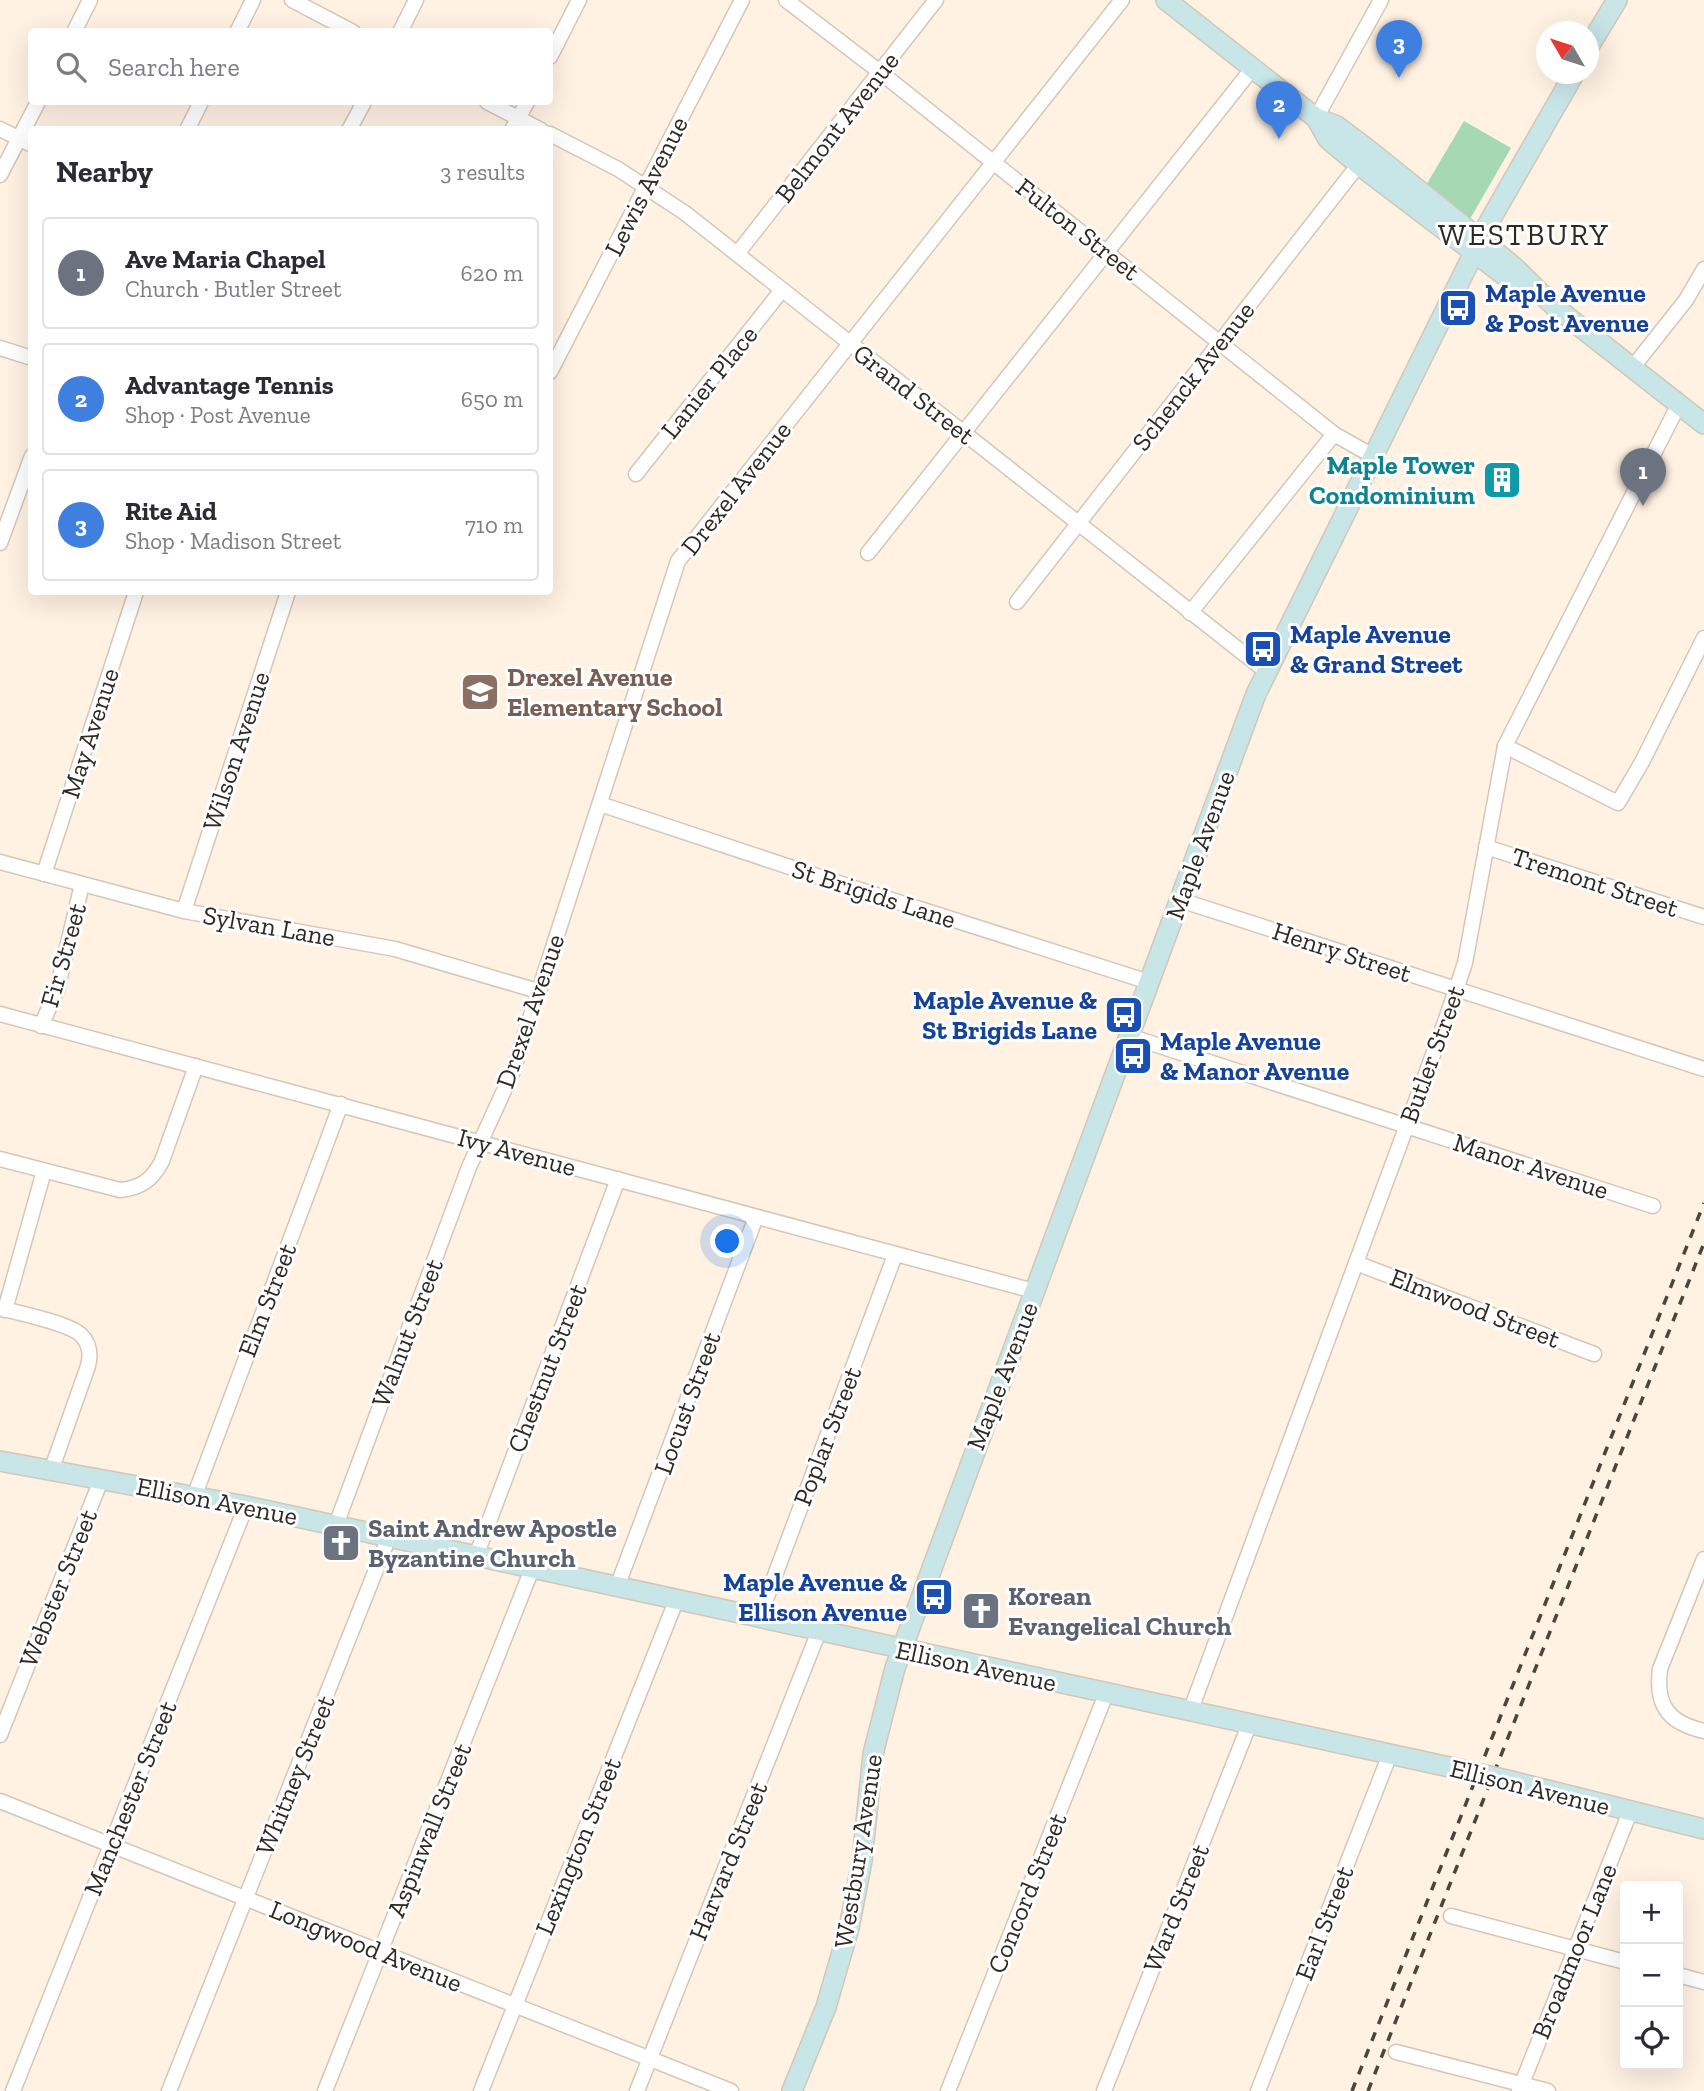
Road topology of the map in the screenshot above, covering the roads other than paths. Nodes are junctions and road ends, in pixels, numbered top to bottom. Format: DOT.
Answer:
graph roads {
  1 [pos="90,0"];
  2 [pos="253,0"];
  3 [pos="292,0"];
  4 [pos="416,0"];
  5 [pos="579,0"];
  6 [pos="742,0"];
  7 [pos="786,0"];
  8 [pos="936,0"];
  9 [pos="1122,0"];
  10 [pos="1166,0"];
  11 [pos="1381,0"];
  12 [pos="1616,0"];
  13 [pos="76,28"];
  14 [pos="239,28"];
  15 [pos="345,28"];
  16 [pos="402,28"];
  17 [pos="1599,29"];
  18 [pos="553,51"];
  19 [pos="1252,69"];
  20 [pos="880,72"];
  21 [pos="1568,84"];
  22 [pos="37,105"];
  23 [pos="200,105"];
  24 [pos="362,105"];
  25 [pos="491,105"];
  26 [pos="525,105"];
  27 [pos="1315,118"];
  28 [pos="515,123"];
  29 [pos="30,126"];
  30 [pos="189,126"];
  31 [pos="351,126"];
  32 [pos="0,129"];
  33 [pos="553,136"];
  34 [pos="25,142"];
  35 [pos="1364,158"];
  36 [pos="994,162"];
  37 [pos="0,175"];
  38 [pos="645,187"];
  39 [pos="1476,246"];
  40 [pos="1107,252"];
  41 [pos="737,254"];
  42 [pos="1704,269"];
  43 [pos="782,290"];
  44 [pos="1220,341"];
  45 [pos="850,343"];
  46 [pos="0,348"];
  47 [pos="28,357"];
  48 [pos="553,366"];
  49 [pos="1633,367"];
  50 [pos="1679,404"];
  51 [pos="1704,424"];
  52 [pos="963,434"];
  53 [pos="1334,434"];
  54 [pos="1373,456"];
  55 [pos="28,467"];
  56 [pos="636,474"];
  57 [pos="1077,523"];
  58 [pos="0,543"];
  59 [pos="868,553"];
  60 [pos="135,595"];
  61 [pos="287,595"];
  62 [pos="1017,602"];
  63 [pos="1190,613"];
  64 [pos="1704,638"];
  65 [pos="1267,672"];
  66 [pos="1505,747"];
  67 [pos="600,804"];
  68 [pos="1486,846"];
  69 [pos="0,862"];
  70 [pos="44,874"];
  71 [pos="82,884"];
  72 [pos="1180,900"];
  73 [pos="184,911"];
  74 [pos="1704,917"];
  75 [pos="1149,982"];
  76 [pos="1455,989"];
  77 [pos="538,991"];
  78 [pos="0,1014"];
  79 [pos="41,1026"];
  80 [pos="1129,1036"];
  81 [pos="196,1066"];
  82 [pos="1704,1069"];
  83 [pos="341,1104"];
  84 [pos="1407,1125"];
  85 [pos="481,1142"];
  86 [pos="0,1159"];
  87 [pos="44,1171"];
  88 [pos="618,1180"];
  89 [pos="1653,1206"];
  90 [pos="755,1217"];
  91 [pos="895,1255"];
  92 [pos="1356,1263"];
  93 [pos="1034,1292"];
  94 [pos="3,1309"];
  95 [pos="1594,1354"];
  96 [pos="0,1461"];
  97 [pos="51,1471"];
  98 [pos="101,1480"];
  99 [pos="194,1497"];
  100 [pos="246,1506"];
  101 [pos="335,1525"];
  102 [pos="389,1537"];
  103 [pos="476,1556"];
  104 [pos="1704,1559"];
  105 [pos="532,1569"];
  106 [pos="617,1587"];
  107 [pos="676,1601"];
  108 [pos="758,1618"];
  109 [pos="819,1632"];
  110 [pos="903,1650"];
  111 [pos="1106,1694"];
  112 [pos="1190,1712"];
  113 [pos="1249,1725"];
  114 [pos="1704,1731"];
  115 [pos="0,1735"];
  116 [pos="1390,1754"];
  117 [pos="0,1801"];
  118 [pos="1630,1812"];
  119 [pos="1704,1829"];
  120 [pos="111,1845"];
  121 [pos="246,1898"];
  122 [pos="1451,1916"];
  123 [pos="1575,1949"];
  124 [pos="381,1952"];
  125 [pos="1620,1961"];
  126 [pos="1683,1976"];
  127 [pos="1704,1982"];
  128 [pos="516,2005"];
  129 [pos="1396,2052"];
  130 [pos="650,2058"];
  131 [pos="1520,2088"];
  132 [pos="13,2091"];
  133 [pos="169,2091"];
  134 [pos="325,2091"];
  135 [pos="481,2091"];
  136 [pos="637,2091"];
  137 [pos="731,2091"];
  138 [pos="792,2091"];
  139 [pos="948,2091"];
  140 [pos="1104,2091"];
  141 [pos="1258,2091"];
  142 [pos="1548,2091"];
  1 -- 13 [label="street"];
  2 -- 14 [label="street"];
  3 -- 15 [label="street"];
  4 -- 16 [label="street"];
  5 -- 18 [label="street"];
  6 -- 38 [label="street, Lewis Avenue"];
  7 -- 20 [label="street, Fulton Street"];
  8 -- 20 [label="street, Belmont Avenue"];
  9 -- 36 [label="street, Drexel Avenue"];
  10 -- 19 [label="main road"];
  11 -- 27 [label="street"];
  12 -- 17 [label="main road"];
  19 -- 27 [label="main road"];
  19 -- 40 [label="street"];
  20 -- 36 [label="street, Fulton Street"];
  20 -- 41 [label="street, Belmont Avenue"];
  21 -- 39 [label="main road, Maple Avenue"];
  22 -- 29 [label="street"];
  23 -- 30 [label="street"];
  24 -- 31 [label="street"];
  25 -- 28 [label="street"];
  26 -- 28 [label="street"];
  27 -- 35 [label="main road"];
  32 -- 34 [label="street"];
  33 -- 38 [label="street, Grand Street"];
  34 -- 37 [label="street"];
  35 -- 39 [label="main road"];
  35 -- 44 [label="street, Schenck Avenue"];
  36 -- 40 [label="street, Fulton Street"];
  36 -- 45 [label="street, Drexel Avenue"];
  38 -- 41 [label="street, Grand Street"];
  38 -- 48 [label="street, Lewis Avenue"];
  39 -- 49 [label="main road"];
  39 -- 54 [label="main road, Maple Avenue"];
  40 -- 44 [label="street, Fulton Street"];
  40 -- 52 [label="street"];
  41 -- 43 [label="street, Grand Street"];
  42 -- 49 [label="street"];
  43 -- 45 [label="street, Grand Street"];
  43 -- 56 [label="street, Lanier Place"];
  44 -- 53 [label="street, Fulton Street"];
  44 -- 57 [label="street, Schenck Avenue"];
  45 -- 52 [label="street, Grand Street"];
  45 -- 67 [label="street, Drexel Avenue"];
  46 -- 47 [label="street"];
  49 -- 50 [label="main road"];
  50 -- 51 [label="main road"];
  50 -- 66 [label="street, Butler Street"];
  52 -- 57 [label="street, Grand Street"];
  52 -- 59 [label="street"];
  53 -- 54 [label="street, Fulton Street"];
  53 -- 63 [label="street"];
  54 -- 65 [label="main road, Maple Avenue"];
  55 -- 58 [label="street"];
  57 -- 62 [label="street, Schenck Avenue"];
  57 -- 63 [label="street, Grand Street"];
  60 -- 70 [label="street, May Avenue"];
  61 -- 73 [label="street, Wilson Avenue"];
  63 -- 65 [label="street, Grand Street"];
  64 -- 66 [label="street"];
  65 -- 72 [label="main road, Maple Avenue"];
  66 -- 68 [label="street, Butler Street"];
  67 -- 75 [label="street, St Brigids Lane"];
  67 -- 77 [label="street, Drexel Avenue"];
  68 -- 74 [label="street, Tremont Street"];
  68 -- 76 [label="street, Butler Street"];
  69 -- 70 [label="street, Sylvan Lane"];
  70 -- 71 [label="street, Sylvan Lane"];
  71 -- 73 [label="street, Sylvan Lane"];
  71 -- 79 [label="street, Fir Street"];
  72 -- 75 [label="main road, Maple Avenue"];
  72 -- 76 [label="street, Henry Street"];
  73 -- 77 [label="street, Sylvan Lane"];
  75 -- 80 [label="main road, Maple Avenue"];
  76 -- 82 [label="street, Henry Street"];
  76 -- 84 [label="street, Butler Street"];
  77 -- 85 [label="street, Drexel Avenue"];
  78 -- 79 [label="street, Ivy Avenue"];
  79 -- 81 [label="street, Ivy Avenue"];
  80 -- 84 [label="street, Manor Avenue"];
  80 -- 93 [label="main road, Maple Avenue"];
  81 -- 83 [label="street, Ivy Avenue"];
  81 -- 87 [label="street"];
  83 -- 85 [label="street, Ivy Avenue"];
  83 -- 99 [label="street, Elm Street"];
  84 -- 89 [label="street, Manor Avenue"];
  84 -- 92 [label="street, Butler Street"];
  85 -- 88 [label="street, Ivy Avenue"];
  85 -- 101 [label="street, Walnut Street"];
  86 -- 87 [label="street"];
  87 -- 94 [label="street"];
  88 -- 90 [label="street, Ivy Avenue"];
  88 -- 103 [label="street, Chestnut Street"];
  90 -- 91 [label="street, Ivy Avenue"];
  90 -- 106 [label="street, Locust Street"];
  91 -- 93 [label="street, Ivy Avenue"];
  91 -- 108 [label="street, Poplar Street"];
  92 -- 95 [label="street, Elmwood Street"];
  92 -- 112 [label="street, Butler Street"];
  93 -- 110 [label="main road, Maple Avenue"];
  94 -- 97 [label="street"];
  96 -- 97 [label="main road, Ellison Avenue"];
  97 -- 98 [label="main road, Ellison Avenue"];
  98 -- 99 [label="main road, Ellison Avenue"];
  98 -- 115 [label="street, Webster Street"];
  99 -- 100 [label="main road, Ellison Avenue"];
  100 -- 101 [label="main road, Ellison Avenue"];
  100 -- 120 [label="street, Manchester Street"];
  101 -- 102 [label="main road, Ellison Avenue"];
  102 -- 103 [label="main road, Ellison Avenue"];
  102 -- 121 [label="street, Whitney Street"];
  103 -- 105 [label="main road, Ellison Avenue"];
  104 -- 114 [label="street"];
  105 -- 106 [label="main road, Ellison Avenue"];
  105 -- 124 [label="street, Aspinwall Street"];
  106 -- 107 [label="main road, Ellison Avenue"];
  107 -- 108 [label="main road, Ellison Avenue"];
  107 -- 128 [label="street, Lexington Street"];
  108 -- 109 [label="main road, Ellison Avenue"];
  109 -- 110 [label="main road, Ellison Avenue"];
  109 -- 130 [label="street, Harvard Street"];
  110 -- 111 [label="main road, Ellison Avenue"];
  110 -- 138 [label="main road, Westbury Avenue"];
  111 -- 112 [label="main road, Ellison Avenue"];
  111 -- 139 [label="street, Concord Street"];
  112 -- 113 [label="main road, Ellison Avenue"];
  113 -- 116 [label="main road, Ellison Avenue"];
  113 -- 140 [label="street, Ward Street"];
  116 -- 118 [label="main road, Ellison Avenue, bridge"];
  116 -- 141 [label="street, Earl Street"];
  117 -- 120 [label="street, Longwood Avenue"];
  118 -- 119 [label="main road, Ellison Avenue"];
  118 -- 123 [label="street, Broadmoor Lane"];
  120 -- 121 [label="street, Longwood Avenue"];
  120 -- 132 [label="street, Manchester Street"];
  121 -- 124 [label="street, Longwood Avenue"];
  121 -- 133 [label="street, Whitney Street"];
  122 -- 123 [label="street"];
  123 -- 125 [label="street"];
  123 -- 131 [label="street, Broadmoor Lane"];
  124 -- 128 [label="street, Longwood Avenue"];
  124 -- 134 [label="street, Aspinwall Street"];
  126 -- 127 [label="street"];
  128 -- 130 [label="street, Longwood Avenue"];
  128 -- 135 [label="street, Lexington Street"];
  129 -- 131 [label="street"];
  130 -- 136 [label="street, Harvard Street"];
  130 -- 137 [label="street, Longwood Avenue"];
  131 -- 142 [label="street"];
}
